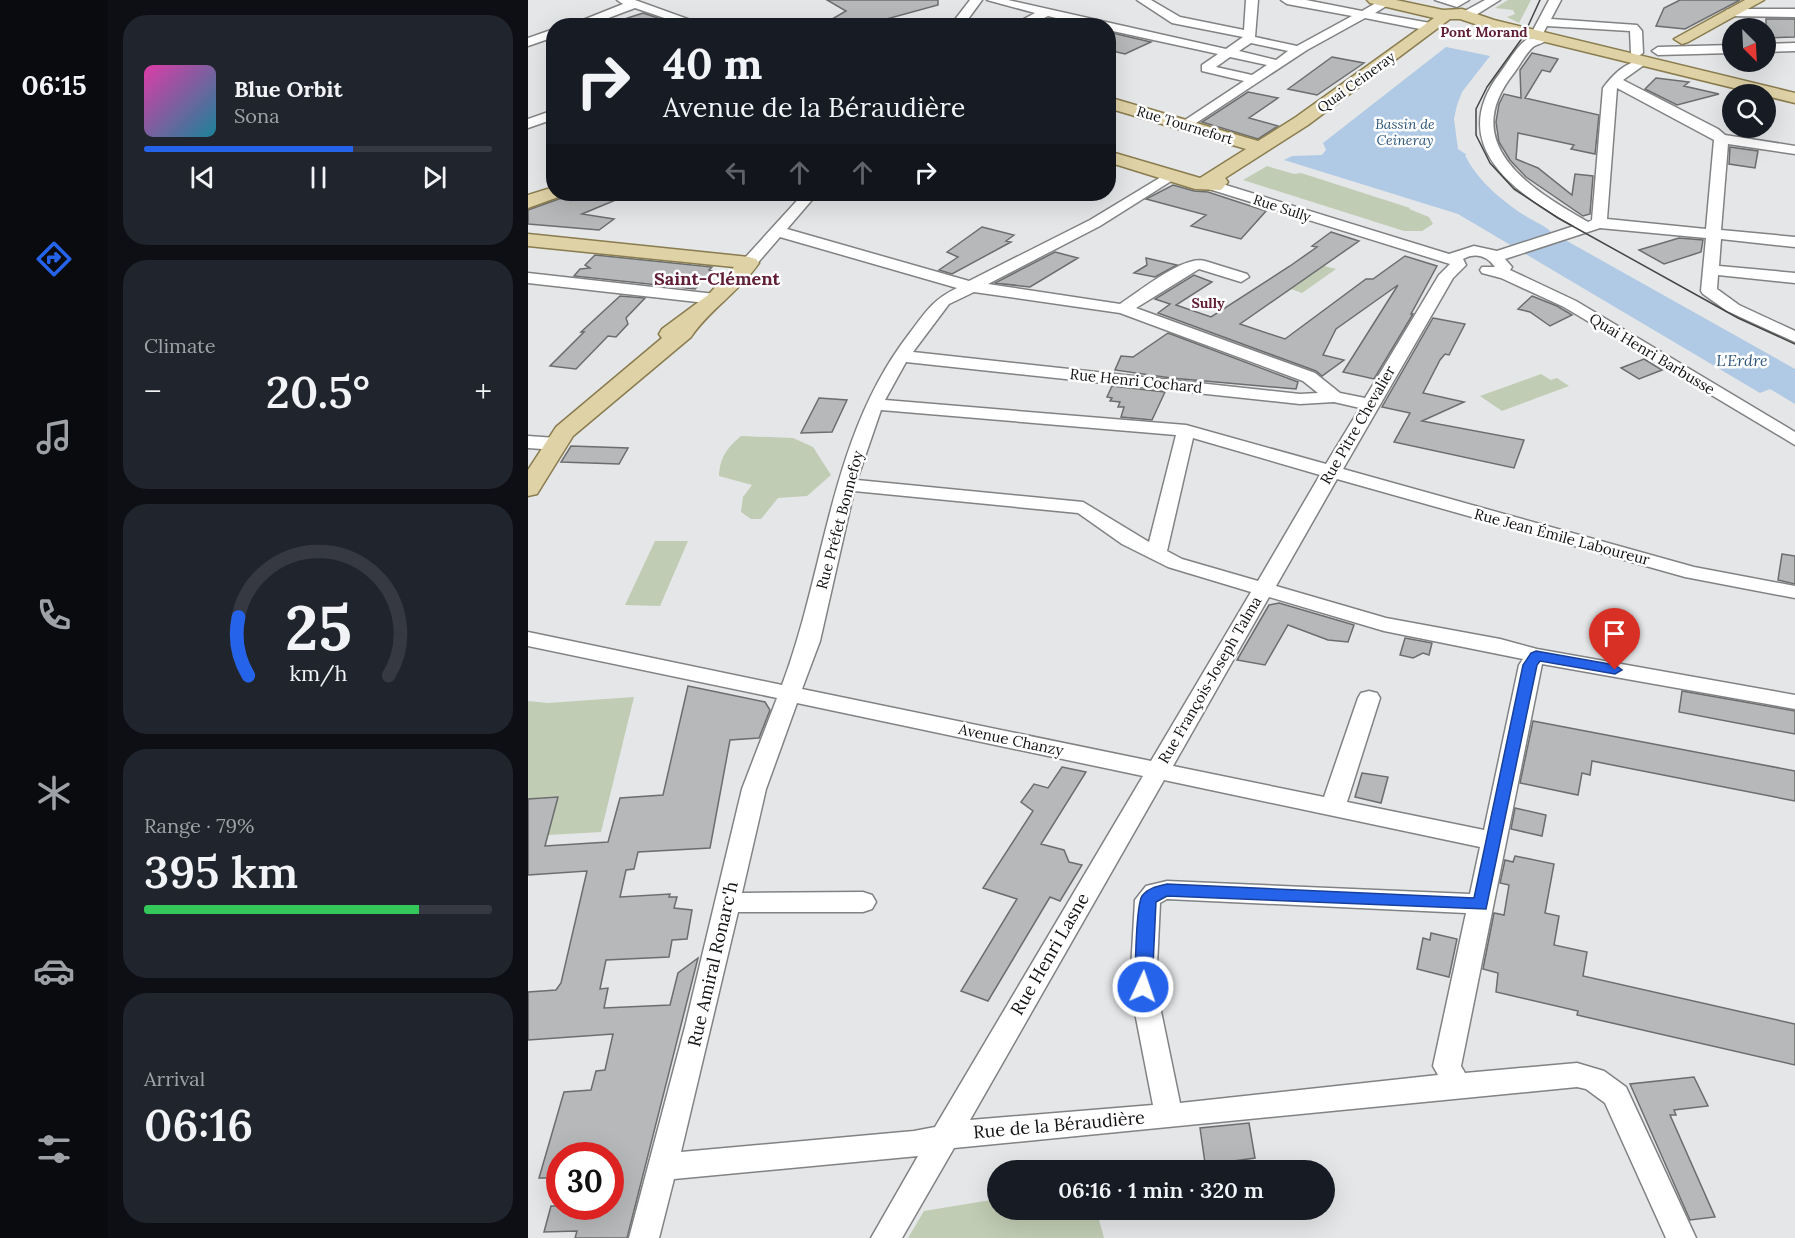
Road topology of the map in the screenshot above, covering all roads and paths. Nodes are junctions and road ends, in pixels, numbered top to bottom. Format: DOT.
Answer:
graph roads {
  1 [pos="976,0"];
  2 [pos="993,0"];
  3 [pos="1143,0"];
  4 [pos="1252,0"];
  5 [pos="1287,0"];
  6 [pos="1481,0"];
  7 [pos="1494,0"];
  8 [pos="1555,0"];
  9 [pos="1756,0"];
  10 [pos="1383,1"];
  11 [pos="629,2"];
  12 [pos="1011,2"];
  13 [pos="1048,12"];
  14 [pos="1366,13"];
  15 [pos="1730,13"];
  16 [pos="1795,13"];
  17 [pos="1453,14"];
  18 [pos="592,18"];
  19 [pos="677,18"];
  20 [pos="962,18"];
  21 [pos="1035,18"];
  22 [pos="1074,18"];
  23 [pos="1116,28"];
  24 [pos="1540,33"];
  25 [pos="546,36"];
  26 [pos="1249,37"];
  27 [pos="528,42"];
  28 [pos="1677,46"];
  29 [pos="1722,48"];
  30 [pos="1776,48"];
  31 [pos="1795,48"];
  32 [pos="1299,50"];
  33 [pos="1224,52"];
  34 [pos="1278,64"];
  35 [pos="1634,65"];
  36 [pos="1253,81"];
  37 [pos="1795,98"];
  38 [pos="1116,104"];
  39 [pos="546,117"];
  40 [pos="530,123"];
  41 [pos="1187,125"];
  42 [pos="546,128"];
  43 [pos="1721,139"];
  44 [pos="1264,150"];
  45 [pos="1795,150"];
  46 [pos="1116,159"];
  47 [pos="1171,176"];
  48 [pos="1213,183"];
  49 [pos="546,195"];
  50 [pos="804,201"];
  51 [pos="528,202"];
  52 [pos="1593,225"];
  53 [pos="776,231"];
  54 [pos="1714,235"];
  55 [pos="528,240"];
  56 [pos="1795,242"];
  57 [pos="1458,260"];
  58 [pos="749,263"];
  59 [pos="1499,263"];
  60 [pos="1710,270"];
  61 [pos="915,274"];
  62 [pos="1241,277"];
  63 [pos="528,278"];
  64 [pos="1795,278"];
  65 [pos="969,286"];
  66 [pos="715,299"];
  67 [pos="943,301"];
  68 [pos="1123,309"];
  69 [pos="1795,337"];
  70 [pos="901,356"];
  71 [pos="1334,397"];
  72 [pos="874,404"];
  73 [pos="1371,405"];
  74 [pos="1186,430"];
  75 [pos="1795,440"];
  76 [pos="528,442"];
  77 [pos="556,444"];
  78 [pos="1331,472"];
  79 [pos="846,485"];
  80 [pos="528,489"];
  81 [pos="1156,554"];
  82 [pos="1263,589"];
  83 [pos="1795,592"];
  84 [pos="528,639"];
  85 [pos="1536,656"];
  86 [pos="791,694"];
  87 [pos="1369,698"];
  88 [pos="1795,702"];
  89 [pos="1157,771"];
  90 [pos="1333,807"];
  91 [pos="1494,841"];
  92 [pos="728,903"];
  93 [pos="863,903"];
  94 [pos="1481,904"];
  95 [pos="1457,1085"];
  96 [pos="1169,1116"];
  97 [pos="943,1137"];
  98 [pos="662,1167"];
  99 [pos="644,1238"];
  100 [pos="886,1238"];
  101 [pos="1681,1238"];
  1 -- 20 [label="street"];
  2 -- 12 [label="street"];
  3 -- 26 [label="street"];
  4 -- 26 [label="street"];
  5 -- 14 [label="street"];
  6 -- 17 [label="street"];
  7 -- 17 [label="street"];
  8 -- 24 [label="street"];
  9 -- 15 [label="main road"];
  10 -- 14 [label="street"];
  10 -- 17 [label="main road"];
  11 -- 18 [label="street"];
  11 -- 19 [label="street"];
  12 -- 13 [label="street"];
  13 -- 21 [label="street"];
  13 -- 22 [label="street"];
  14 -- 17 [label="street"];
  14 -- 32 [label="street"];
  15 -- 16 [label="street"];
  15 -- 28 [label="main road"];
  17 -- 24 [label="main road"];
  17 -- 44 [label="main road, Quai Ceineray"];
  23 -- 33 [label="street"];
  24 -- 35 [label="main road"];
  24 -- 35 [label="street"];
  24 -- 52 [label="street"];
  25 -- 27 [label="street"];
  26 -- 32 [label="street"];
  26 -- 33 [label="street"];
  28 -- 29 [label="street"];
  28 -- 35 [label="main road"];
  30 -- 31 [label="street"];
  32 -- 34 [label="street"];
  33 -- 34 [label="street"];
  33 -- 36 [label="street"];
  34 -- 36 [label="street"];
  35 -- 37 [label="main road"];
  35 -- 43 [label="street"];
  35 -- 52 [label="street"];
  36 -- 41 [label="street"];
  38 -- 41 [label="main road, Rue Tournefort"];
  39 -- 40 [label="street"];
  40 -- 42 [label="street"];
  41 -- 44 [label="main road, Rue Tournefort"];
  43 -- 45 [label="street"];
  43 -- 54 [label="street"];
  44 -- 48 [label="main road, Quai Ceineray"];
  46 -- 47 [label="main road, Rue Sully"];
  47 -- 48 [label="main road, Rue Sully"];
  47 -- 65 [label="street, Rue Préfet Bonnefoy"];
  48 -- 57 [label="street, Rue Sully"];
  49 -- 51 [label="main road"];
  50 -- 53 [label="street"];
  52 -- 54 [label="street"];
  52 -- 59 [label="street"];
  53 -- 58 [label="street"];
  53 -- 61 [label="street"];
  54 -- 56 [label="street"];
  54 -- 60 [label="street"];
  55 -- 58 [label="main road"];
  57 -- 59 [label="street, Rue Sully"];
  57 -- 73 [label="street, Rue Pitre Chevalier"];
  58 -- 66 [label="main road"];
  59 -- 75 [label="street, Quai Henri Barbusse"];
  60 -- 64 [label="street"];
  60 -- 69 [label="street"];
  61 -- 65 [label="street"];
  61 -- 67 [label="street"];
  62 -- 68 [label="street"];
  63 -- 66 [label="street"];
  65 -- 67 [label="street, Rue Préfet Bonnefoy"];
  65 -- 68 [label="street"];
  66 -- 77 [label="main road"];
  67 -- 70 [label="street, Rue Préfet Bonnefoy"];
  68 -- 71 [label="street"];
  70 -- 71 [label="street, Rue Henri Cochard"];
  70 -- 72 [label="street, Rue Préfet Bonnefoy"];
  71 -- 73 [label="street, Rue Henri Cochard"];
  72 -- 74 [label="street, Rue Jean Émile Laboureur"];
  72 -- 79 [label="street, Rue Préfet Bonnefoy"];
  73 -- 78 [label="street, Rue Pitre Chevalier"];
  74 -- 78 [label="street, Rue Jean Émile Laboureur"];
  74 -- 81 [label="street"];
  76 -- 77 [label="street"];
  77 -- 80 [label="main road"];
  78 -- 82 [label="street, Rue Pitre Chevalier"];
  78 -- 83 [label="street, Rue Jean Émile Laboureur"];
  79 -- 81 [label="street"];
  79 -- 86 [label="street, Rue Préfet Bonnefoy"];
  81 -- 82 [label="street"];
  82 -- 85 [label="street"];
  82 -- 89 [label="street, Rue François-Joseph Talma"];
  84 -- 86 [label="street, Avenue Chanzy"];
  85 -- 88 [label="street"];
  85 -- 91 [label="street"];
  86 -- 89 [label="street, Avenue Chanzy"];
  86 -- 92 [label="street, Rue Amiral Ronarc'h"];
  87 -- 90 [label="street"];
  89 -- 90 [label="street, Avenue Chanzy"];
  89 -- 97 [label="street, Rue Henri Lasne"];
  90 -- 91 [label="street, Avenue Chanzy"];
  91 -- 94 [label="street"];
  92 -- 93 [label="street"];
  92 -- 98 [label="street, Rue Amiral Ronarc'h"];
  94 -- 95 [label="street"];
  94 -- 96 [label="street"];
  95 -- 96 [label="street, Rue de la Béraudière"];
  95 -- 101 [label="street, Rue de la Béraudière"];
  96 -- 97 [label="street, Rue de la Béraudière"];
  97 -- 98 [label="street, Rue de la Béraudière"];
  97 -- 100 [label="street, Rue Henri Lasne"];
  98 -- 99 [label="street, Rue Amiral Ronarc'h"];
}
